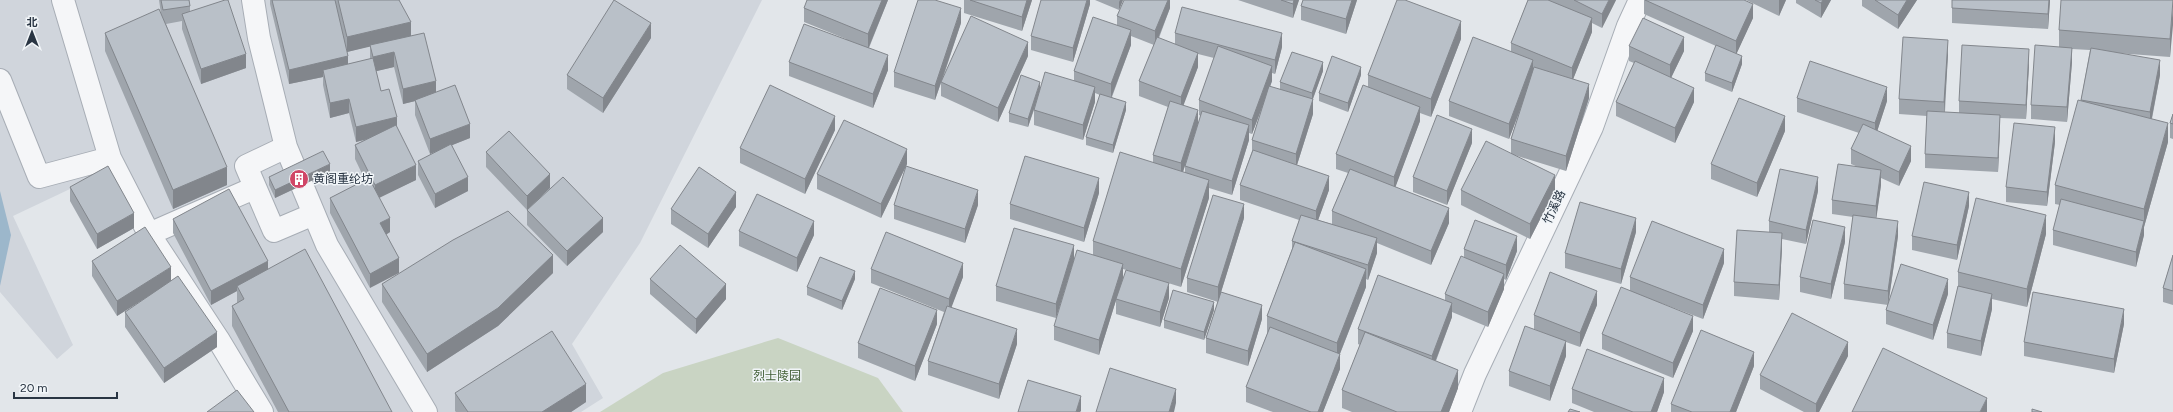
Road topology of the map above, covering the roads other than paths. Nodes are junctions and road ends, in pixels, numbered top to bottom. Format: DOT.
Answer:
graph roads {
  1 [pos="63,0"];
  2 [pos="253,0"];
  3 [pos="1640,0"];
  4 [pos="0,80"];
  5 [pos="286,147"];
  6 [pos="110,158"];
  7 [pos="254,188"];
  8 [pos="314,214"];
  9 [pos="149,234"];
  10 [pos="262,412"];
  11 [pos="426,412"];
  12 [pos="1460,412"];
  1 -- 6 [label="street"];
  2 -- 5 [label="street"];
  3 -- 12 [label="street, 竹溪路"];
  4 -- 6 [label="street"];
  5 -- 7 [label="street"];
  5 -- 8 [label="street"];
  6 -- 9 [label="street"];
  7 -- 8 [label="street"];
  7 -- 9 [label="street"];
  8 -- 11 [label="street"];
  9 -- 10 [label="street"];
}
